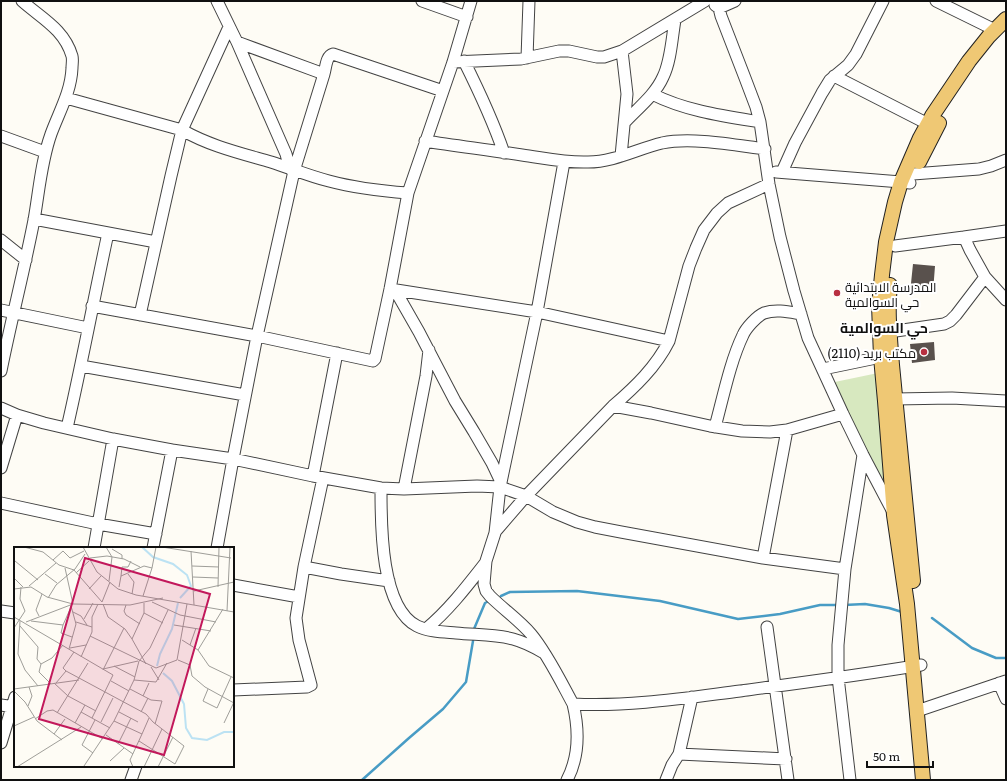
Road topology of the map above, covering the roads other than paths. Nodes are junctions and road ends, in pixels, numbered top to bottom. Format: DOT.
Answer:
graph roads {
  1 [pos="22,1"];
  2 [pos="217,1"];
  3 [pos="229,1"];
  4 [pos="422,1"];
  5 [pos="471,1"];
  6 [pos="529,1"];
  7 [pos="735,1"];
  8 [pos="883,1"];
  9 [pos="936,1"];
  10 [pos="703,2"];
  11 [pos="719,5"];
  12 [pos="223,14"];
  13 [pos="466,17"];
  14 [pos="1006,19"];
  15 [pos="675,20"];
  16 [pos="229,27"];
  17 [pos="1000,31"];
  18 [pos="237,42"];
  19 [pos="622,51"];
  20 [pos="527,58"];
  21 [pos="458,61"];
  22 [pos="324,74"];
  23 [pos="834,76"];
  24 [pos="443,91"];
  25 [pos="652,94"];
  26 [pos="66,98"];
  27 [pos="625,122"];
  28 [pos="760,122"];
  29 [pos="928,124"];
  30 [pos="182,130"];
  31 [pos="1,136"];
  32 [pos="425,141"];
  33 [pos="765,148"];
  34 [pos="46,152"];
  35 [pos="504,152"];
  36 [pos="621,156"];
  37 [pos="1006,160"];
  38 [pos="564,162"];
  39 [pos="292,170"];
  40 [pos="768,172"];
  41 [pos="782,172"];
  42 [pos="908,180"];
  43 [pos="770,184"];
  44 [pos="408,192"];
  45 [pos="34,219"];
  46 [pos="1006,231"];
  47 [pos="108,233"];
  48 [pos="964,237"];
  49 [pos="1,240"];
  50 [pos="156,242"];
  51 [pos="895,246"];
  52 [pos="26,260"];
  53 [pos="985,278"];
  54 [pos="392,289"];
  55 [pos="1006,300"];
  56 [pos="92,306"];
  57 [pos="1,310"];
  58 [pos="537,312"];
  59 [pos="14,313"];
  60 [pos="801,314"];
  61 [pos="140,315"];
  62 [pos="88,328"];
  63 [pos="884,332"];
  64 [pos="257,336"];
  65 [pos="670,341"];
  66 [pos="429,350"];
  67 [pos="336,353"];
  68 [pos="881,357"];
  69 [pos="81,366"];
  70 [pos="823,369"];
  71 [pos="1,372"];
  72 [pos="245,395"];
  73 [pos="890,400"];
  74 [pos="1006,401"];
  75 [pos="613,406"];
  76 [pos="1,408"];
  77 [pos="843,414"];
  78 [pos="17,415"];
  79 [pos="715,427"];
  80 [pos="67,428"];
  81 [pos="787,430"];
  82 [pos="113,439"];
  83 [pos="172,450"];
  84 [pos="863,456"];
  85 [pos="233,459"];
  86 [pos="1,468"];
  87 [pos="318,477"];
  88 [pos="501,484"];
  89 [pos="381,488"];
  90 [pos="404,489"];
  91 [pos="526,496"];
  92 [pos="1,503"];
  93 [pos="900,515"];
  94 [pos="98,524"];
  95 [pos="495,533"];
  96 [pos="156,534"];
  97 [pos="94,547"];
  98 [pos="153,547"];
  99 [pos="217,547"];
  100 [pos="763,558"];
  101 [pos="486,561"];
  102 [pos="304,567"];
  103 [pos="845,569"];
  104 [pos="389,581"];
  105 [pos="234,585"];
  106 [pos="299,597"];
  107 [pos="1,611"];
  108 [pos="14,613"];
  109 [pos="767,627"];
  110 [pos="426,629"];
  111 [pos="545,654"];
  112 [pos="917,666"];
  113 [pos="838,678"];
  114 [pos="1002,682"];
  115 [pos="776,686"];
  116 [pos="234,690"];
  117 [pos="692,698"];
  118 [pos="1006,698"];
  119 [pos="11,704"];
  120 [pos="573,704"];
  121 [pos="921,710"];
  122 [pos="1,743"];
  123 [pos="679,754"];
  124 [pos="786,759"];
  125 [pos="136,767"];
  126 [pos="131,780"];
  127 [pos="568,780"];
  128 [pos="666,780"];
  129 [pos="788,780"];
  130 [pos="850,780"];
  131 [pos="923,780"];
  132 [pos="932,780"];
  1 -- 26 [label="street"];
  2 -- 12 [label="street"];
  3 -- 12 [label="street"];
  4 -- 13 [label="street"];
  5 -- 13 [label="street"];
  6 -- 20 [label="street"];
  7 -- 11 [label="street"];
  8 -- 23 [label="street"];
  9 -- 17 [label="street"];
  10 -- 11 [label="street"];
  10 -- 15 [label="street"];
  11 -- 28 [label="street"];
  12 -- 16 [label="street"];
  13 -- 21 [label="street"];
  14 -- 17 [label="main road"];
  15 -- 19 [label="street"];
  15 -- 25 [label="street"];
  16 -- 18 [label="street"];
  16 -- 30 [label="street"];
  17 -- 29 [label="main road"];
  17 -- 42 [label="main road"];
  18 -- 22 [label="street"];
  18 -- 39 [label="street"];
  19 -- 20 [label="street"];
  19 -- 27 [label="street"];
  20 -- 21 [label="street"];
  21 -- 24 [label="street"];
  21 -- 35 [label="street"];
  22 -- 24 [label="street"];
  22 -- 39 [label="street"];
  23 -- 29 [label="street"];
  23 -- 41 [label="street"];
  24 -- 32 [label="street"];
  25 -- 27 [label="street"];
  25 -- 28 [label="street"];
  26 -- 30 [label="street"];
  26 -- 34 [label="street"];
  27 -- 36 [label="street"];
  28 -- 33 [label="street"];
  29 -- 42 [label="main road"];
  30 -- 39 [label="street"];
  30 -- 50 [label="street"];
  31 -- 34 [label="street"];
  32 -- 35 [label="street"];
  32 -- 44 [label="street"];
  33 -- 36 [label="street"];
  33 -- 40 [label="street"];
  34 -- 45 [label="street"];
  35 -- 38 [label="street"];
  36 -- 38 [label="street"];
  37 -- 42 [label="street"];
  38 -- 58 [label="street"];
  39 -- 44 [label="street"];
  39 -- 64 [label="street"];
  40 -- 41 [label="street"];
  40 -- 43 [label="street"];
  41 -- 42 [label="street"];
  42 -- 51 [label="main road"];
  42 -- 63 [label="main road"];
  43 -- 60 [label="street"];
  43 -- 65 [label="street"];
  44 -- 54 [label="street"];
  45 -- 47 [label="street"];
  45 -- 52 [label="street"];
  46 -- 48 [label="street"];
  47 -- 50 [label="street"];
  47 -- 56 [label="street"];
  48 -- 51 [label="street"];
  48 -- 53 [label="street"];
  49 -- 52 [label="street"];
  50 -- 61 [label="street"];
  51 -- 63 [label="main road"];
  52 -- 59 [label="street"];
  53 -- 55 [label="street"];
  53 -- 63 [label="street"];
  54 -- 58 [label="street"];
  54 -- 66 [label="street"];
  54 -- 67 [label="street"];
  56 -- 61 [label="street"];
  56 -- 62 [label="street"];
  57 -- 59 [label="street"];
  58 -- 65 [label="street"];
  58 -- 88 [label="street"];
  59 -- 62 [label="street"];
  59 -- 71 [label="street"];
  60 -- 70 [label="street"];
  60 -- 79 [label="street"];
  61 -- 64 [label="street"];
  62 -- 69 [label="street"];
  63 -- 68 [label="main road"];
  63 -- 73 [label="main road"];
  64 -- 67 [label="street"];
  64 -- 72 [label="street"];
  65 -- 75 [label="street"];
  66 -- 88 [label="street"];
  66 -- 90 [label="street"];
  67 -- 87 [label="street"];
  68 -- 70 [label="street"];
  68 -- 73 [label="main road"];
  69 -- 72 [label="street"];
  69 -- 80 [label="street"];
  70 -- 77 [label="street"];
  72 -- 85 [label="street"];
  73 -- 74 [label="street"];
  73 -- 93 [label="main road"];
  75 -- 79 [label="street"];
  75 -- 91 [label="street"];
  76 -- 78 [label="street"];
  77 -- 81 [label="street"];
  77 -- 84 [label="street"];
  78 -- 80 [label="street"];
  78 -- 86 [label="street"];
  79 -- 81 [label="street"];
  80 -- 82 [label="street"];
  81 -- 100 [label="street"];
  82 -- 83 [label="street"];
  82 -- 94 [label="street"];
  83 -- 85 [label="street"];
  83 -- 96 [label="street"];
  84 -- 93 [label="street"];
  84 -- 103 [label="street"];
  85 -- 87 [label="street"];
  85 -- 99 [label="street"];
  87 -- 89 [label="street"];
  87 -- 102 [label="street"];
  88 -- 90 [label="street"];
  88 -- 91 [label="street"];
  88 -- 95 [label="street"];
  89 -- 90 [label="street"];
  89 -- 104 [label="street"];
  91 -- 95 [label="street"];
  91 -- 100 [label="street"];
  92 -- 94 [label="street"];
  93 -- 112 [label="main road"];
  94 -- 96 [label="street"];
  94 -- 97 [label="street"];
  95 -- 101 [label="street"];
  96 -- 98 [label="street"];
  100 -- 103 [label="street"];
  101 -- 110 [label="street"];
  101 -- 111 [label="street"];
  102 -- 104 [label="street"];
  102 -- 106 [label="street"];
  103 -- 113 [label="street"];
  104 -- 110 [label="street"];
  105 -- 106 [label="street"];
  106 -- 116 [label="street"];
  107 -- 108 [label="street"];
  109 -- 115 [label="street"];
  110 -- 111 [label="street"];
  111 -- 120 [label="street"];
  112 -- 113 [label="street"];
  112 -- 121 [label="main road"];
  113 -- 115 [label="street"];
  113 -- 130 [label="street"];
  114 -- 118 [label="street"];
  114 -- 121 [label="street"];
  115 -- 117 [label="street"];
  115 -- 124 [label="street"];
  117 -- 120 [label="street"];
  117 -- 123 [label="street"];
  119 -- 122 [label="street"];
  120 -- 127 [label="street"];
  121 -- 131 [label="main road"];
  121 -- 132 [label="main road"];
  123 -- 124 [label="street"];
  123 -- 128 [label="street"];
  124 -- 129 [label="street"];
  125 -- 126 [label="street"];
}
